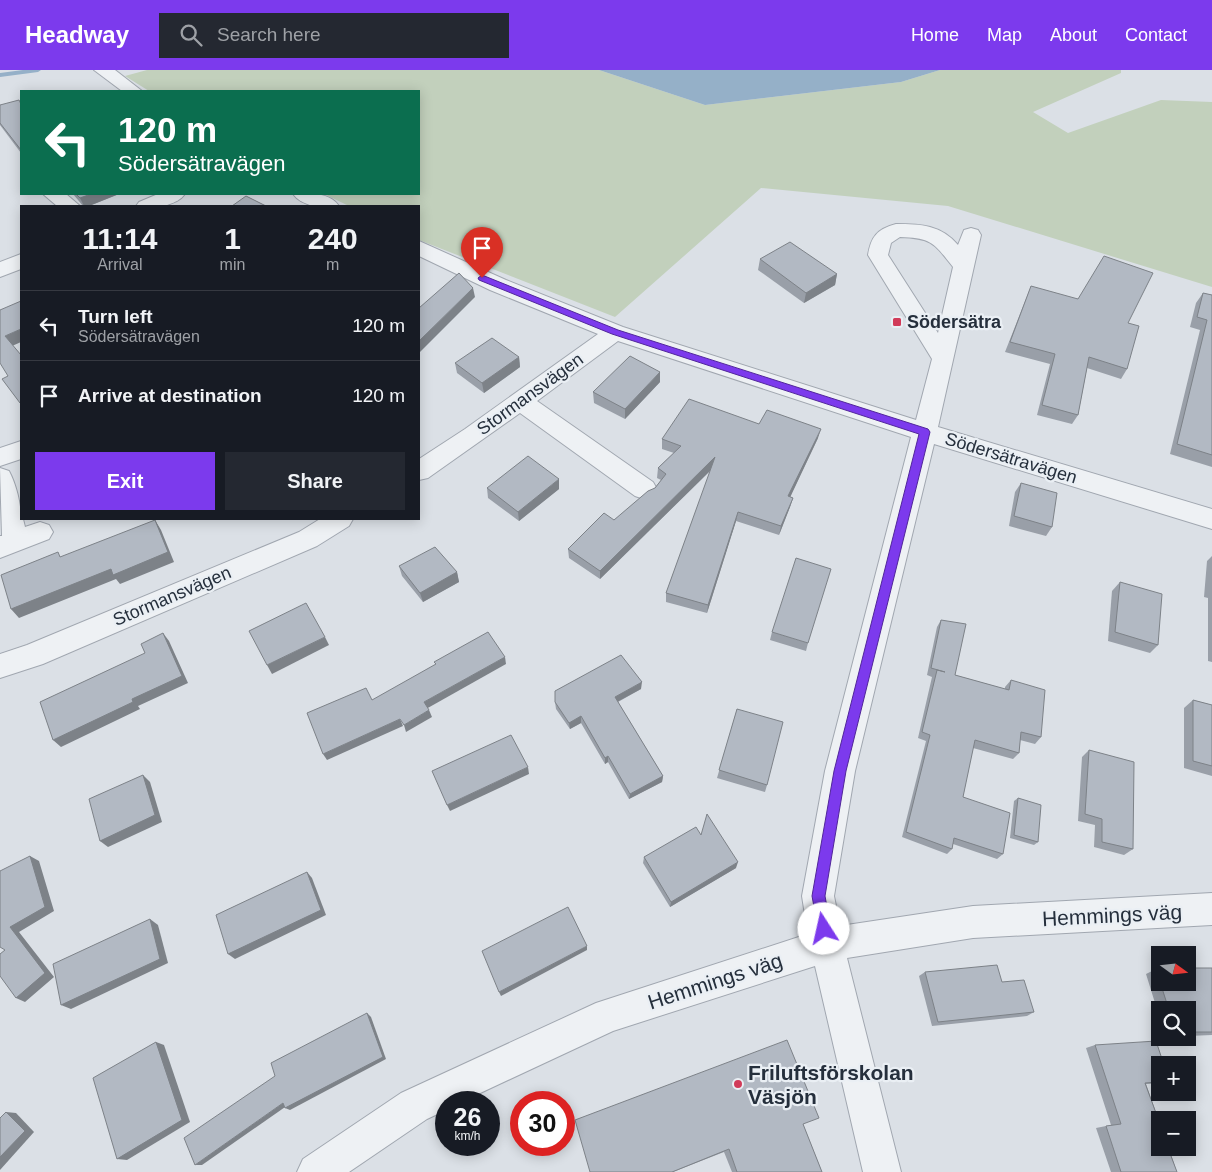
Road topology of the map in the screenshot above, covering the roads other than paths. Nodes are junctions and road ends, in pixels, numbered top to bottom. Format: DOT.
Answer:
graph roads {
  1 [pos="103,70"];
  2 [pos="132,90"];
  3 [pos="54,195"];
  4 [pos="173,195"];
  5 [pos="305,195"];
  6 [pos="69,205"];
  7 [pos="148,205"];
  8 [pos="327,205"];
  9 [pos="972,235"];
  10 [pos="420,248"];
  11 [pos="20,261"];
  12 [pos="964,266"];
  13 [pos="0,270"];
  14 [pos="615,332"];
  15 [pos="943,359"];
  16 [pos="521,402"];
  17 [pos="925,432"];
  18 [pos="20,450"];
  19 [pos="0,457"];
  20 [pos="420,469"];
  21 [pos="0,478"];
  22 [pos="644,489"];
  23 [pos="338,520"];
  24 [pos="1212,520"];
  25 [pos="40,532"];
  26 [pos="8,544"];
  27 [pos="0,666"];
  28 [pos="1212,909"];
  29 [pos="827,945"];
  30 [pos="316,1172"];
  31 [pos="882,1172"];
  1 -- 2 [label="street"];
  3 -- 6 [label="street"];
  4 -- 7 [label="street"];
  5 -- 8 [label="street"];
  9 -- 12 [label="street"];
  10 -- 14 [label="street, Södersätravägen"];
  11 -- 13 [label="street"];
  12 -- 15 [label="street"];
  12 -- 15 [label="street"];
  14 -- 16 [label="street, Stormansvägen"];
  14 -- 17 [label="street, Södersätravägen"];
  15 -- 17 [label="street"];
  16 -- 20 [label="street, Stormansvägen"];
  16 -- 22 [label="street"];
  17 -- 24 [label="street, Södersätravägen"];
  17 -- 29 [label="street"];
  18 -- 19 [label="street"];
  21 -- 26 [label="street"];
  23 -- 27 [label="street, Stormansvägen"];
  25 -- 26 [label="street"];
  28 -- 29 [label="street, Hemmings väg"];
  29 -- 30 [label="street, Hemmings väg"];
  29 -- 31 [label="street"];
}
